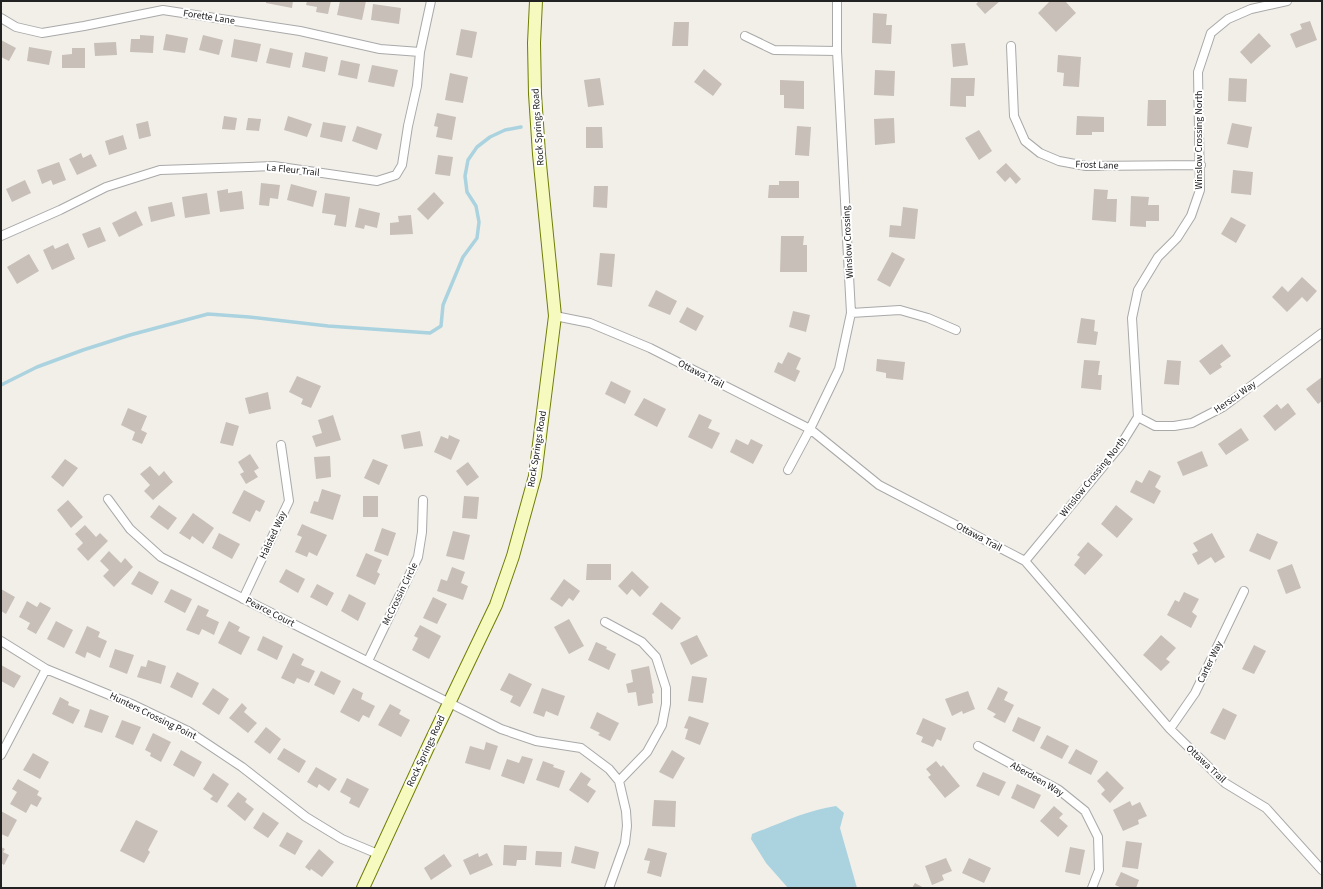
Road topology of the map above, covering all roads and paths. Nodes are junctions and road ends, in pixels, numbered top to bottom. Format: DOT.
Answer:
graph roads {
  1 [pos="431,1"];
  2 [pos="536,1"];
  3 [pos="837,1"];
  4 [pos="1286,1"];
  5 [pos="1,18"];
  6 [pos="745,36"];
  7 [pos="1011,46"];
  8 [pos="838,51"];
  9 [pos="420,52"];
  10 [pos="1201,165"];
  11 [pos="1,236"];
  12 [pos="851,313"];
  13 [pos="555,316"];
  14 [pos="956,330"];
  15 [pos="1322,333"];
  16 [pos="1138,417"];
  17 [pos="810,429"];
  18 [pos="281,445"];
  19 [pos="788,470"];
  20 [pos="108,500"];
  21 [pos="423,500"];
  22 [pos="1025,561"];
  23 [pos="1244,591"];
  24 [pos="243,599"];
  25 [pos="605,622"];
  26 [pos="1,641"];
  27 [pos="368,661"];
  28 [pos="46,669"];
  29 [pos="449,702"];
  30 [pos="1170,730"];
  31 [pos="978,746"];
  32 [pos="1,755"];
  33 [pos="619,781"];
  34 [pos="378,854"];
  35 [pos="1322,870"];
  36 [pos="363,888"];
  37 [pos="609,888"];
  38 [pos="1092,888"];
  1 -- 9 [label="street, La Fleur Trail"];
  2 -- 13 [label="street, Rock Springs Road"];
  3 -- 8 [label="street, Winslow Crossing"];
  4 -- 10 [label="street, Winslow Crossing North"];
  5 -- 9 [label="street, Forette Lane"];
  6 -- 8 [label="street"];
  7 -- 10 [label="street, Frost Lane"];
  8 -- 12 [label="street, Winslow Crossing"];
  9 -- 11 [label="street, La Fleur Trail"];
  10 -- 16 [label="street, Winslow Crossing North"];
  12 -- 14 [label="street"];
  12 -- 17 [label="street, Winslow Crossing"];
  13 -- 17 [label="street, Ottawa Trail"];
  13 -- 29 [label="street, Rock Springs Road"];
  15 -- 16 [label="street, Herscu Way"];
  16 -- 22 [label="street, Winslow Crossing North"];
  17 -- 19 [label="street, Winslow Crossing"];
  17 -- 22 [label="street, Ottawa Trail"];
  18 -- 24 [label="street, Halsted Way"];
  20 -- 24 [label="street, Pearce Court"];
  21 -- 27 [label="street, McCrossin Circle"];
  22 -- 30 [label="street, Ottawa Trail"];
  23 -- 30 [label="street, Carter Way"];
  24 -- 27 [label="street, Pearce Court"];
  25 -- 33 [label="street"];
  26 -- 28 [label="street, Hunters Crossing Point"];
  27 -- 29 [label="street, Pearce Court"];
  28 -- 32 [label="street"];
  28 -- 34 [label="street, Hunters Crossing Point"];
  29 -- 33 [label="street, Pearce Court"];
  29 -- 34 [label="street, Rock Springs Road"];
  30 -- 35 [label="street, Ottawa Trail"];
  31 -- 38 [label="street, Aberdeen Way"];
  33 -- 37 [label="street"];
  34 -- 36 [label="street, Rock Springs Road"];
}
